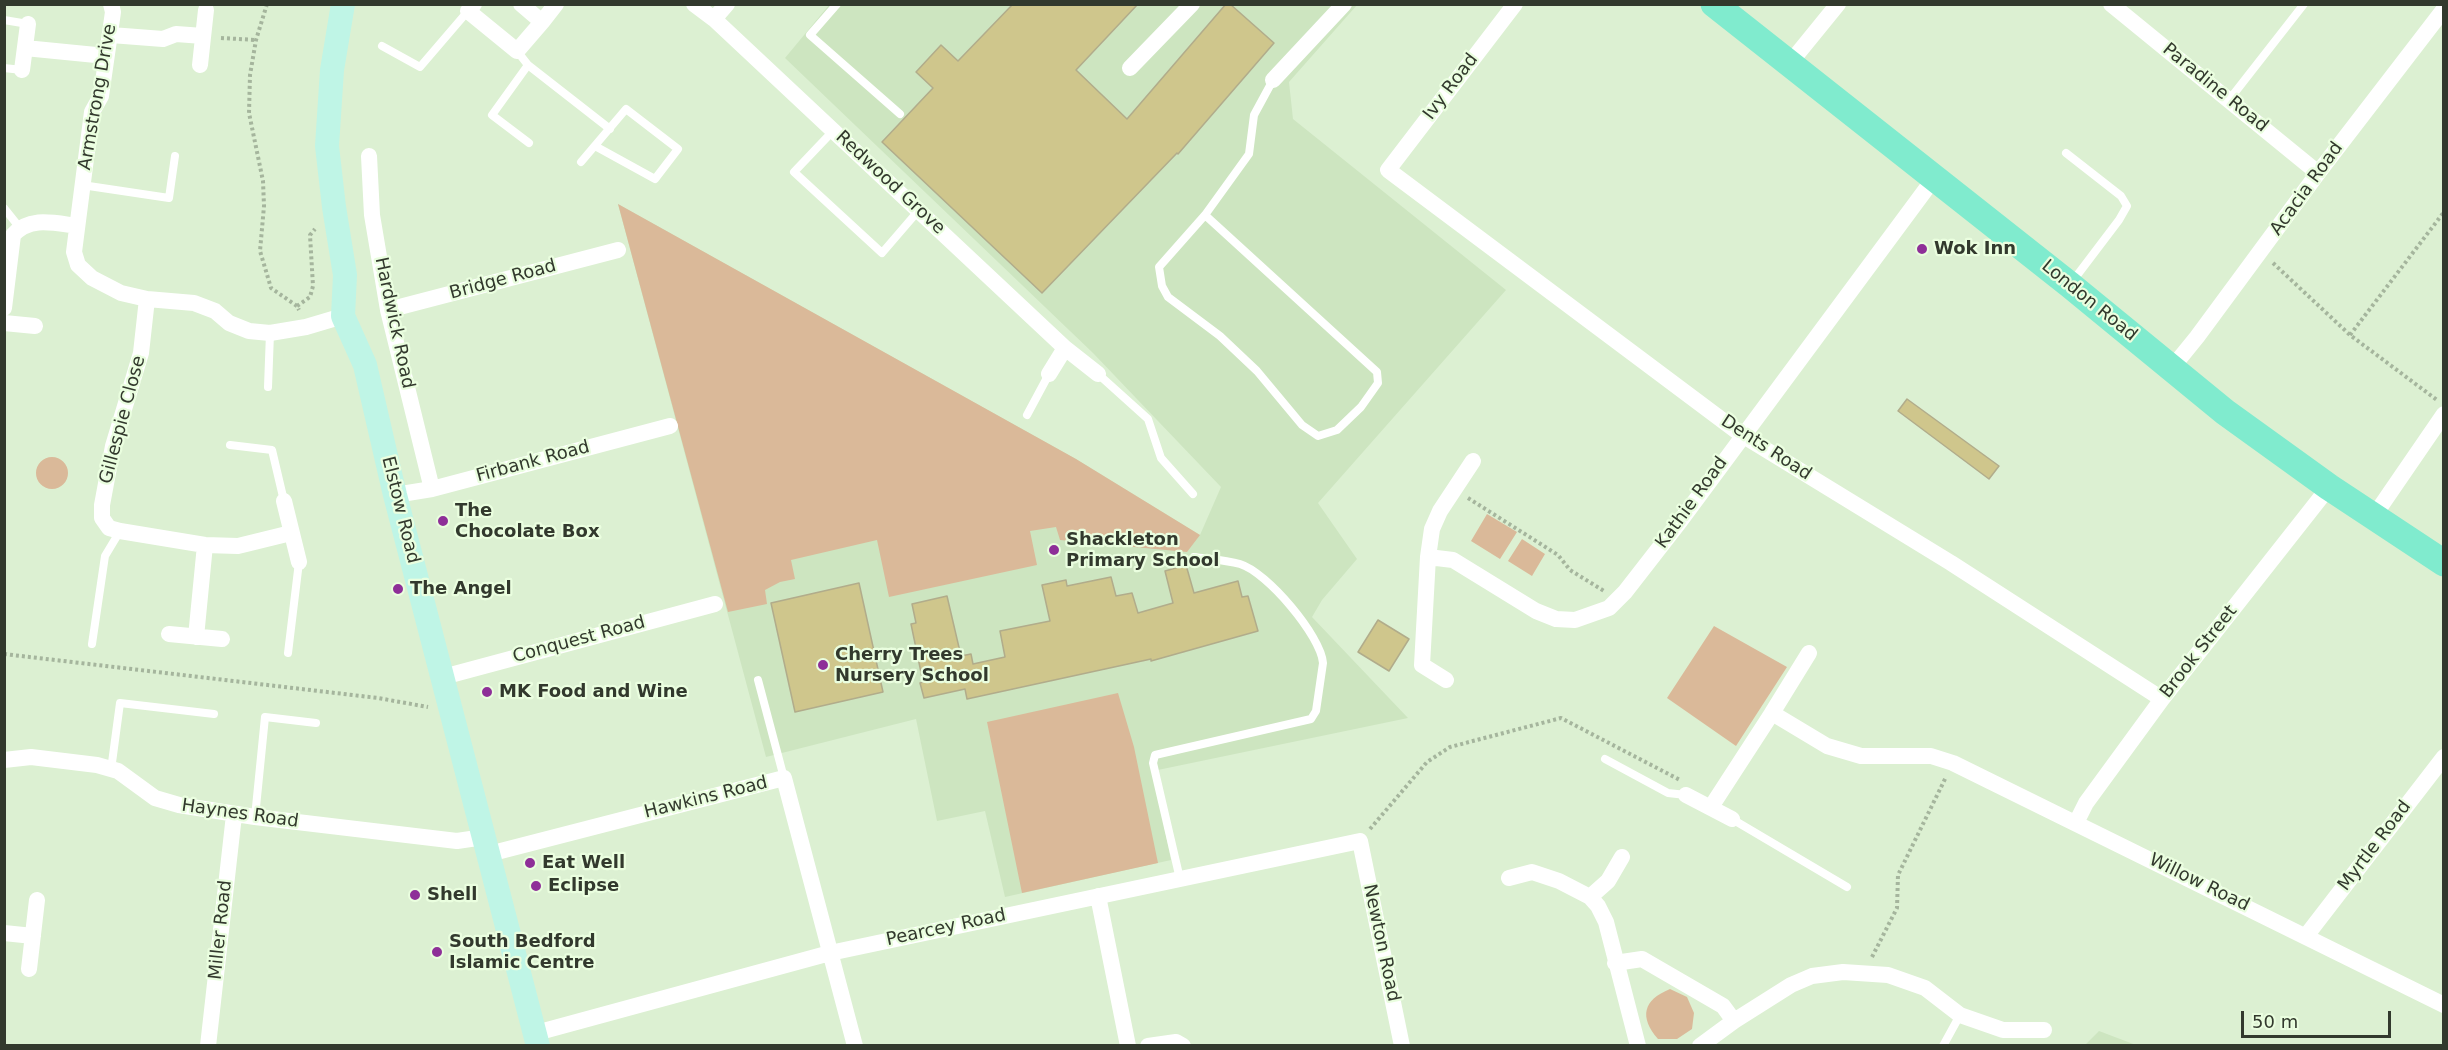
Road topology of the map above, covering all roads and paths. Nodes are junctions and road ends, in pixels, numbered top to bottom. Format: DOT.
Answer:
graph roads {
  1 [pos="111,4"];
  2 [pos="267,4"];
  3 [pos="344,4"];
  4 [pos="521,4"];
  5 [pos="556,4"];
  6 [pos="694,4"];
  7 [pos="727,4"];
  8 [pos="837,4"];
  9 [pos="1344,4"];
  10 [pos="1515,4"];
  11 [pos="1714,4"];
  12 [pos="1838,4"];
  13 [pos="2111,4"];
  14 [pos="2304,4"];
  15 [pos="1184,7"];
  16 [pos="471,8"];
  17 [pos="2444,9"];
  18 [pos="206,10"];
  19 [pos="2130,10"];
  20 [pos="714,19"];
  21 [pos="4,20"];
  22 [pos="542,22"];
  23 [pos="28,24"];
  24 [pos="111,34"];
  25 [pos="203,36"];
  26 [pos="256,40"];
  27 [pos="382,46"];
  28 [pos="25,48"];
  29 [pos="517,51"];
  30 [pos="106,56"];
  31 [pos="1790,63"];
  32 [pos="200,65"];
  33 [pos="528,65"];
  34 [pos="4,68"];
  35 [pos="1130,68"];
  36 [pos="22,70"];
  37 [pos="1273,80"];
  38 [pos="2229,100"];
  39 [pos="900,114"];
  40 [pos="610,129"];
  41 [pos="833,131"];
  42 [pos="529,143"];
  43 [pos="595,146"];
  44 [pos="2066,153"];
  45 [pos="175,156"];
  46 [pos="369,156"];
  47 [pos="581,162"];
  48 [pos="1388,170"];
  49 [pos="2318,173"];
  50 [pos="1935,177"];
  51 [pos="82,186"];
  52 [pos="334,207"];
  53 [pos="4,208"];
  54 [pos="919,210"];
  55 [pos="2444,212"];
  56 [pos="1205,216"];
  57 [pos="77,226"];
  58 [pos="20,228"];
  59 [pos="618,250"];
  60 [pos="2261,252"];
  61 [pos="2070,285"];
  62 [pos="147,299"];
  63 [pos="297,306"];
  64 [pos="4,308"];
  65 [pos="388,310"];
  66 [pos="343,316"];
  67 [pos="4,323"];
  68 [pos="35,326"];
  69 [pos="306,327"];
  70 [pos="270,333"];
  71 [pos="2350,335"];
  72 [pos="1065,348"];
  73 [pos="2171,369"];
  74 [pos="1049,374"];
  75 [pos="1098,374"];
  76 [pos="268,387"];
  77 [pos="2444,405"];
  78 [pos="2444,414"];
  79 [pos="1027,415"];
  80 [pos="670,426"];
  81 [pos="1742,435"];
  82 [pos="230,445"];
  83 [pos="1473,461"];
  84 [pos="2329,487"];
  85 [pos="432,489"];
  86 [pos="1454,489"];
  87 [pos="1193,494"];
  88 [pos="395,495"];
  89 [pos="284,501"];
  90 [pos="2374,516"];
  91 [pos="120,531"];
  92 [pos="291,533"];
  93 [pos="205,544"];
  94 [pos="1428,556"];
  95 [pos="1194,557"];
  96 [pos="299,562"];
  97 [pos="2444,563"];
  98 [pos="1618,599"];
  99 [pos="715,604"];
  100 [pos="169,634"];
  101 [pos="196,637"];
  102 [pos="222,639"];
  103 [pos="92,644"];
  104 [pos="288,653"];
  105 [pos="1809,653"];
  106 [pos="4,654"];
  107 [pos="443,677"];
  108 [pos="758,680"];
  109 [pos="1446,680"];
  110 [pos="2162,699"];
  111 [pos="452,711"];
  112 [pos="1773,713"];
  113 [pos="214,714"];
  114 [pos="316,723"];
  115 [pos="2444,757"];
  116 [pos="1605,759"];
  117 [pos="4,760"];
  118 [pos="1953,763"];
  119 [pos="111,770"];
  120 [pos="784,778"];
  121 [pos="1686,795"];
  122 [pos="1711,807"];
  123 [pos="234,815"];
  124 [pos="255,817"];
  125 [pos="1732,819"];
  126 [pos="2076,823"];
  127 [pos="1360,841"];
  128 [pos="486,846"];
  129 [pos="1622,857"];
  130 [pos="1509,878"];
  131 [pos="1180,879"];
  132 [pos="1846,887"];
  133 [pos="1098,896"];
  134 [pos="1590,897"];
  135 [pos="37,900"];
  136 [pos="4,933"];
  137 [pos="33,936"];
  138 [pos="2306,936"];
  139 [pos="830,953"];
  140 [pos="1615,963"];
  141 [pos="29,969"];
  142 [pos="1864,974"];
  143 [pos="2444,1005"];
  144 [pos="1960,1015"];
  145 [pos="1734,1021"];
  146 [pos="2044,1030"];
  147 [pos="537,1039"];
  148 [pos="208,1046"];
  149 [pos="855,1046"];
  150 [pos="1128,1046"];
  151 [pos="1148,1046"];
  152 [pos="1183,1046"];
  153 [pos="1402,1046"];
  154 [pos="1638,1046"];
  155 [pos="1701,1046"];
  156 [pos="1943,1046"];
  1 -- 24 [label="street, Armstrong Drive"];
  2 -- 26 [label="path"];
  3 -- 52 [label="street, Elstow Road"];
  4 -- 22 [label="street"];
  5 -- 22 [label="street"];
  6 -- 20 [label="street, Redwood Grove"];
  7 -- 20 [label="street"];
  8 -- 39 [label="lane"];
  9 -- 37 [label="street"];
  10 -- 48 [label="street, Ivy Road"];
  11 -- 31 [label="main road, London Road"];
  12 -- 31 [label="street"];
  13 -- 19 [label="street, Paradine Road"];
  14 -- 38 [label="lane"];
  15 -- 35 [label="street"];
  16 -- 27 [label="lane"];
  16 -- 29 [label="street"];
  17 -- 49 [label="street, Acacia Road"];
  18 -- 25 [label="street"];
  19 -- 38 [label="street, Paradine Road"];
  20 -- 41 [label="street, Redwood Grove"];
  21 -- 23 [label="lane"];
  22 -- 29 [label="street"];
  23 -- 28 [label="street"];
  24 -- 25 [label="street"];
  24 -- 30 [label="street, Armstrong Drive"];
  25 -- 26 [label="path"];
  25 -- 32 [label="street"];
  26 -- 63 [label="path"];
  28 -- 30 [label="street"];
  28 -- 36 [label="street"];
  29 -- 33 [label="lane"];
  30 -- 51 [label="street, Armstrong Drive"];
  31 -- 50 [label="main road, London Road"];
  33 -- 40 [label="lane"];
  33 -- 42 [label="lane"];
  34 -- 36 [label="lane"];
  37 -- 56 [label="lane"];
  38 -- 49 [label="street, Paradine Road"];
  40 -- 43 [label="lane"];
  40 -- 43 [label="lane"];
  41 -- 54 [label="street, Redwood Grove"];
  41 -- 54 [label="lane"];
  43 -- 47 [label="lane"];
  44 -- 61 [label="lane"];
  45 -- 51 [label="lane"];
  46 -- 65 [label="street, Hardwick Road"];
  48 -- 81 [label="street, Dents Road"];
  49 -- 60 [label="street, Acacia Road"];
  50 -- 61 [label="main road, London Road"];
  50 -- 81 [label="street, Kathie Road"];
  51 -- 57 [label="street, Armstrong Drive"];
  52 -- 63 [label="path"];
  52 -- 66 [label="street, Elstow Road"];
  53 -- 58 [label="lane"];
  54 -- 72 [label="street, Redwood Grove"];
  55 -- 71 [label="path"];
  56 -- 56 [label="lane"];
  57 -- 58 [label="street"];
  57 -- 62 [label="street, Armstrong Drive"];
  58 -- 64 [label="street"];
  59 -- 65 [label="street, Bridge Road"];
  60 -- 71 [label="path"];
  60 -- 73 [label="street, Acacia Road"];
  61 -- 73 [label="main road, London Road"];
  62 -- 70 [label="street, Armstrong Drive"];
  62 -- 91 [label="street, Gillespie Close"];
  63 -- 69 [label="path"];
  65 -- 85 [label="street, Hardwick Road"];
  66 -- 69 [label="street, Armstrong Drive"];
  66 -- 88 [label="street, Elstow Road"];
  67 -- 68 [label="street"];
  69 -- 70 [label="street, Armstrong Drive"];
  70 -- 76 [label="lane"];
  71 -- 77 [label="path"];
  72 -- 74 [label="street"];
  72 -- 75 [label="street, Redwood Grove"];
  73 -- 84 [label="main road, London Road"];
  74 -- 79 [label="lane"];
  75 -- 87 [label="lane"];
  78 -- 90 [label="street"];
  80 -- 85 [label="street, Firbank Road"];
  81 -- 98 [label="street, Kathie Road"];
  81 -- 110 [label="street, Dents Road"];
  82 -- 89 [label="lane"];
  83 -- 86 [label="street"];
  84 -- 90 [label="main road, London Road"];
  84 -- 110 [label="street, Brook Street"];
  85 -- 88 [label="street, Firbank Road"];
  86 -- 94 [label="street"];
  86 -- 98 [label="path"];
  88 -- 107 [label="street, Elstow Road"];
  89 -- 92 [label="street"];
  90 -- 97 [label="main road, London Road"];
  91 -- 93 [label="street"];
  91 -- 103 [label="lane"];
  92 -- 93 [label="street"];
  92 -- 96 [label="street"];
  93 -- 101 [label="street"];
  94 -- 98 [label="street, Kathie Road"];
  94 -- 109 [label="street"];
  95 -- 131 [label="lane"];
  96 -- 104 [label="lane"];
  99 -- 107 [label="street, Conquest Road"];
  100 -- 101 [label="street"];
  101 -- 102 [label="street"];
  105 -- 112 [label="street"];
  106 -- 111 [label="path"];
  107 -- 111 [label="street, Elstow Road"];
  108 -- 120 [label="lane"];
  110 -- 126 [label="street, Brook Street"];
  111 -- 128 [label="street, Elstow Road"];
  112 -- 118 [label="street, Willow Road"];
  112 -- 122 [label="street"];
  113 -- 119 [label="lane"];
  114 -- 124 [label="lane"];
  115 -- 138 [label="street, Myrtle Road"];
  116 -- 121 [label="lane"];
  117 -- 119 [label="street, Haynes Road"];
  118 -- 126 [label="street, Willow Road"];
  118 -- 142 [label="path"];
  119 -- 123 [label="street, Haynes Road"];
  120 -- 128 [label="street, Hawkins Road"];
  120 -- 139 [label="street, Hawkins Road"];
  121 -- 122 [label="street"];
  121 -- 127 [label="path"];
  122 -- 125 [label="street"];
  123 -- 124 [label="street, Haynes Road"];
  123 -- 148 [label="street, Miller Road"];
  124 -- 128 [label="street, Haynes Road"];
  125 -- 132 [label="lane"];
  126 -- 138 [label="street, Willow Road"];
  127 -- 131 [label="street, Pearcey Road"];
  127 -- 153 [label="street, Newton Road"];
  128 -- 147 [label="street, Elstow Road"];
  129 -- 134 [label="street"];
  130 -- 134 [label="street"];
  131 -- 133 [label="street, Pearcey Road"];
  133 -- 139 [label="street, Pearcey Road"];
  133 -- 150 [label="street"];
  134 -- 140 [label="street"];
  135 -- 137 [label="street"];
  136 -- 137 [label="street"];
  137 -- 141 [label="street"];
  138 -- 143 [label="street, Willow Road"];
  139 -- 147 [label="street, Pearcey Road"];
  139 -- 149 [label="street, Hawkins Road"];
  140 -- 145 [label="street"];
  140 -- 154 [label="street"];
  142 -- 144 [label="street"];
  142 -- 145 [label="street"];
  144 -- 146 [label="street"];
  144 -- 156 [label="lane"];
  145 -- 155 [label="street"];
  151 -- 152 [label="street"];
}
